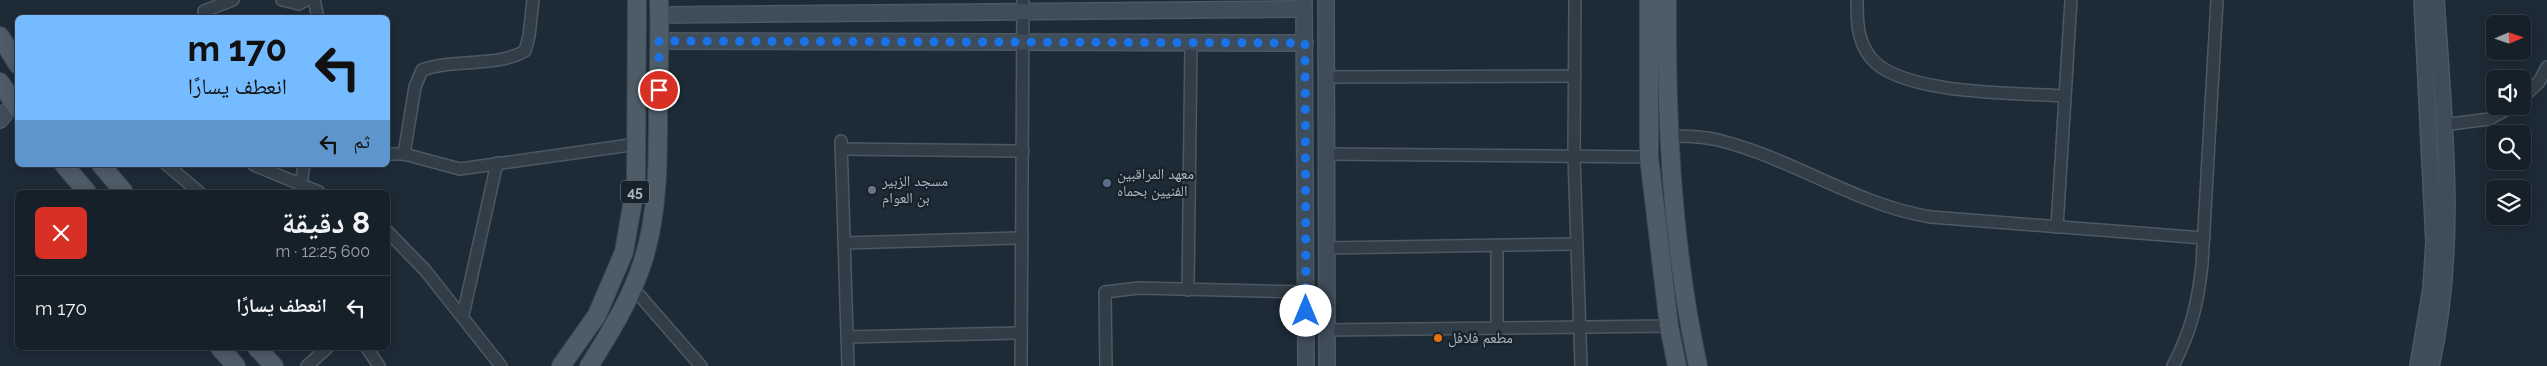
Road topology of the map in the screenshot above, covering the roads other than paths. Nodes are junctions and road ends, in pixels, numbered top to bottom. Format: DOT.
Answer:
graph roads {
  1 [pos="233,0"];
  2 [pos="282,0"];
  3 [pos="306,0"];
  4 [pos="314,0"];
  5 [pos="533,0"];
  6 [pos="637,0"];
  7 [pos="1326,0"];
  8 [pos="1576,0"];
  9 [pos="1649,0"];
  10 [pos="1667,0"];
  11 [pos="1857,0"];
  12 [pos="2071,0"];
  13 [pos="2217,0"];
  14 [pos="2429,2"];
  15 [pos="1304,4"];
  16 [pos="1023,6"];
  17 [pos="659,7"];
  18 [pos="204,11"];
  19 [pos="317,15"];
  20 [pos="0,36"];
  21 [pos="1024,41"];
  22 [pos="1191,42"];
  23 [pos="1305,43"];
  24 [pos="659,49"];
  25 [pos="637,57"];
  26 [pos="15,60"];
  27 [pos="2547,66"];
  28 [pos="1574,76"];
  29 [pos="1326,77"];
  30 [pos="2531,90"];
  31 [pos="2065,96"];
  32 [pos="8,100"];
  33 [pos="2498,115"];
  34 [pos="0,120"];
  35 [pos="2443,125"];
  36 [pos="1669,136"];
  37 [pos="637,144"];
  38 [pos="1023,151"];
  39 [pos="390,154"];
  40 [pos="404,154"];
  41 [pos="1326,154"];
  42 [pos="1574,156"];
  43 [pos="1649,157"];
  44 [pos="497,163"];
  45 [pos="66,167"];
  46 [pos="103,167"];
  47 [pos="169,167"];
  48 [pos="259,167"];
  49 [pos="304,167"];
  50 [pos="301,184"];
  51 [pos="85,190"];
  52 [pos="122,190"];
  53 [pos="197,190"];
  54 [pos="315,190"];
  55 [pos="2057,227"];
  56 [pos="390,234"];
  57 [pos="1022,238"];
  58 [pos="2204,238"];
  59 [pos="844,243"];
  60 [pos="1577,244"];
  61 [pos="1497,246"];
  62 [pos="1326,248"];
  63 [pos="632,288"];
  64 [pos="1188,290"];
  65 [pos="1306,292"];
  66 [pos="462,315"];
  67 [pos="1579,326"];
  68 [pos="1669,326"];
  69 [pos="1497,327"];
  70 [pos="1326,330"];
  71 [pos="1021,333"];
  72 [pos="847,337"];
  73 [pos="222,350"];
  74 [pos="259,350"];
  75 [pos="325,350"];
  76 [pos="368,350"];
  77 [pos="236,366"];
  78 [pos="274,366"];
  79 [pos="307,366"];
  80 [pos="379,366"];
  81 [pos="501,366"];
  82 [pos="561,366"];
  83 [pos="589,366"];
  84 [pos="701,366"];
  85 [pos="848,366"];
  86 [pos="1021,366"];
  87 [pos="1106,366"];
  88 [pos="1306,366"];
  89 [pos="1327,366"];
  90 [pos="1580,366"];
  91 [pos="1677,366"];
  92 [pos="1698,366"];
  93 [pos="2172,366"];
  94 [pos="2418,366"];
  95 [pos="2431,366"];
  1 -- 18 [label="street"];
  2 -- 3 [label="street"];
  4 -- 19 [label="street"];
  5 -- 40 [label="street"];
  6 -- 25 [label="main road, 45"];
  7 -- 29 [label="street"];
  8 -- 28 [label="street"];
  9 -- 43 [label="main road"];
  10 -- 36 [label="main road"];
  11 -- 31 [label="street"];
  12 -- 31 [label="street"];
  13 -- 58 [label="street"];
  14 -- 35 [label="street"];
  14 -- 94 [label="street"];
  15 -- 16 [label="street"];
  15 -- 23 [label="street"];
  16 -- 17 [label="street"];
  16 -- 21 [label="street"];
  17 -- 24 [label="main road, 45"];
  20 -- 26 [label="main road"];
  21 -- 22 [label="street"];
  21 -- 24 [label="street"];
  21 -- 38 [label="street"];
  22 -- 23 [label="street"];
  22 -- 64 [label="street"];
  23 -- 65 [label="street"];
  24 -- 25 [label="main road"];
  24 -- 63 [label="main road, 45"];
  25 -- 37 [label="main road, 45"];
  27 -- 30 [label="street"];
  28 -- 29 [label="street"];
  28 -- 42 [label="street"];
  29 -- 41 [label="street"];
  31 -- 55 [label="street"];
  32 -- 34 [label="street"];
  33 -- 35 [label="street"];
  35 -- 95 [label="street"];
  36 -- 55 [label="street"];
  36 -- 92 [label="main road"];
  37 -- 44 [label="street"];
  37 -- 82 [label="main road, 45"];
  38 -- 57 [label="street"];
  38 -- 59 [label="street"];
  39 -- 40 [label="street"];
  40 -- 44 [label="street"];
  41 -- 42 [label="street"];
  41 -- 62 [label="street"];
  42 -- 43 [label="street"];
  42 -- 60 [label="street"];
  43 -- 68 [label="main road"];
  44 -- 66 [label="street"];
  45 -- 51 [label="main road"];
  46 -- 52 [label="main road"];
  47 -- 53 [label="street"];
  48 -- 50 [label="street"];
  49 -- 50 [label="street"];
  50 -- 54 [label="street"];
  55 -- 58 [label="street"];
  56 -- 66 [label="street"];
  57 -- 59 [label="street"];
  57 -- 71 [label="street"];
  58 -- 93 [label="street"];
  59 -- 72 [label="street"];
  60 -- 61 [label="street"];
  60 -- 67 [label="street"];
  61 -- 62 [label="street"];
  61 -- 69 [label="street"];
  62 -- 70 [label="street"];
  63 -- 83 [label="main road, 45"];
  63 -- 84 [label="street"];
  64 -- 65 [label="street"];
  64 -- 87 [label="street"];
  65 -- 88 [label="street"];
  66 -- 81 [label="street"];
  67 -- 68 [label="street"];
  67 -- 69 [label="street"];
  67 -- 90 [label="street"];
  68 -- 91 [label="main road"];
  69 -- 70 [label="street"];
  70 -- 89 [label="street"];
  71 -- 72 [label="street"];
  71 -- 86 [label="street"];
  72 -- 85 [label="street"];
  73 -- 77 [label="main road"];
  74 -- 78 [label="main road"];
  75 -- 79 [label="street"];
  76 -- 80 [label="street"];
}
